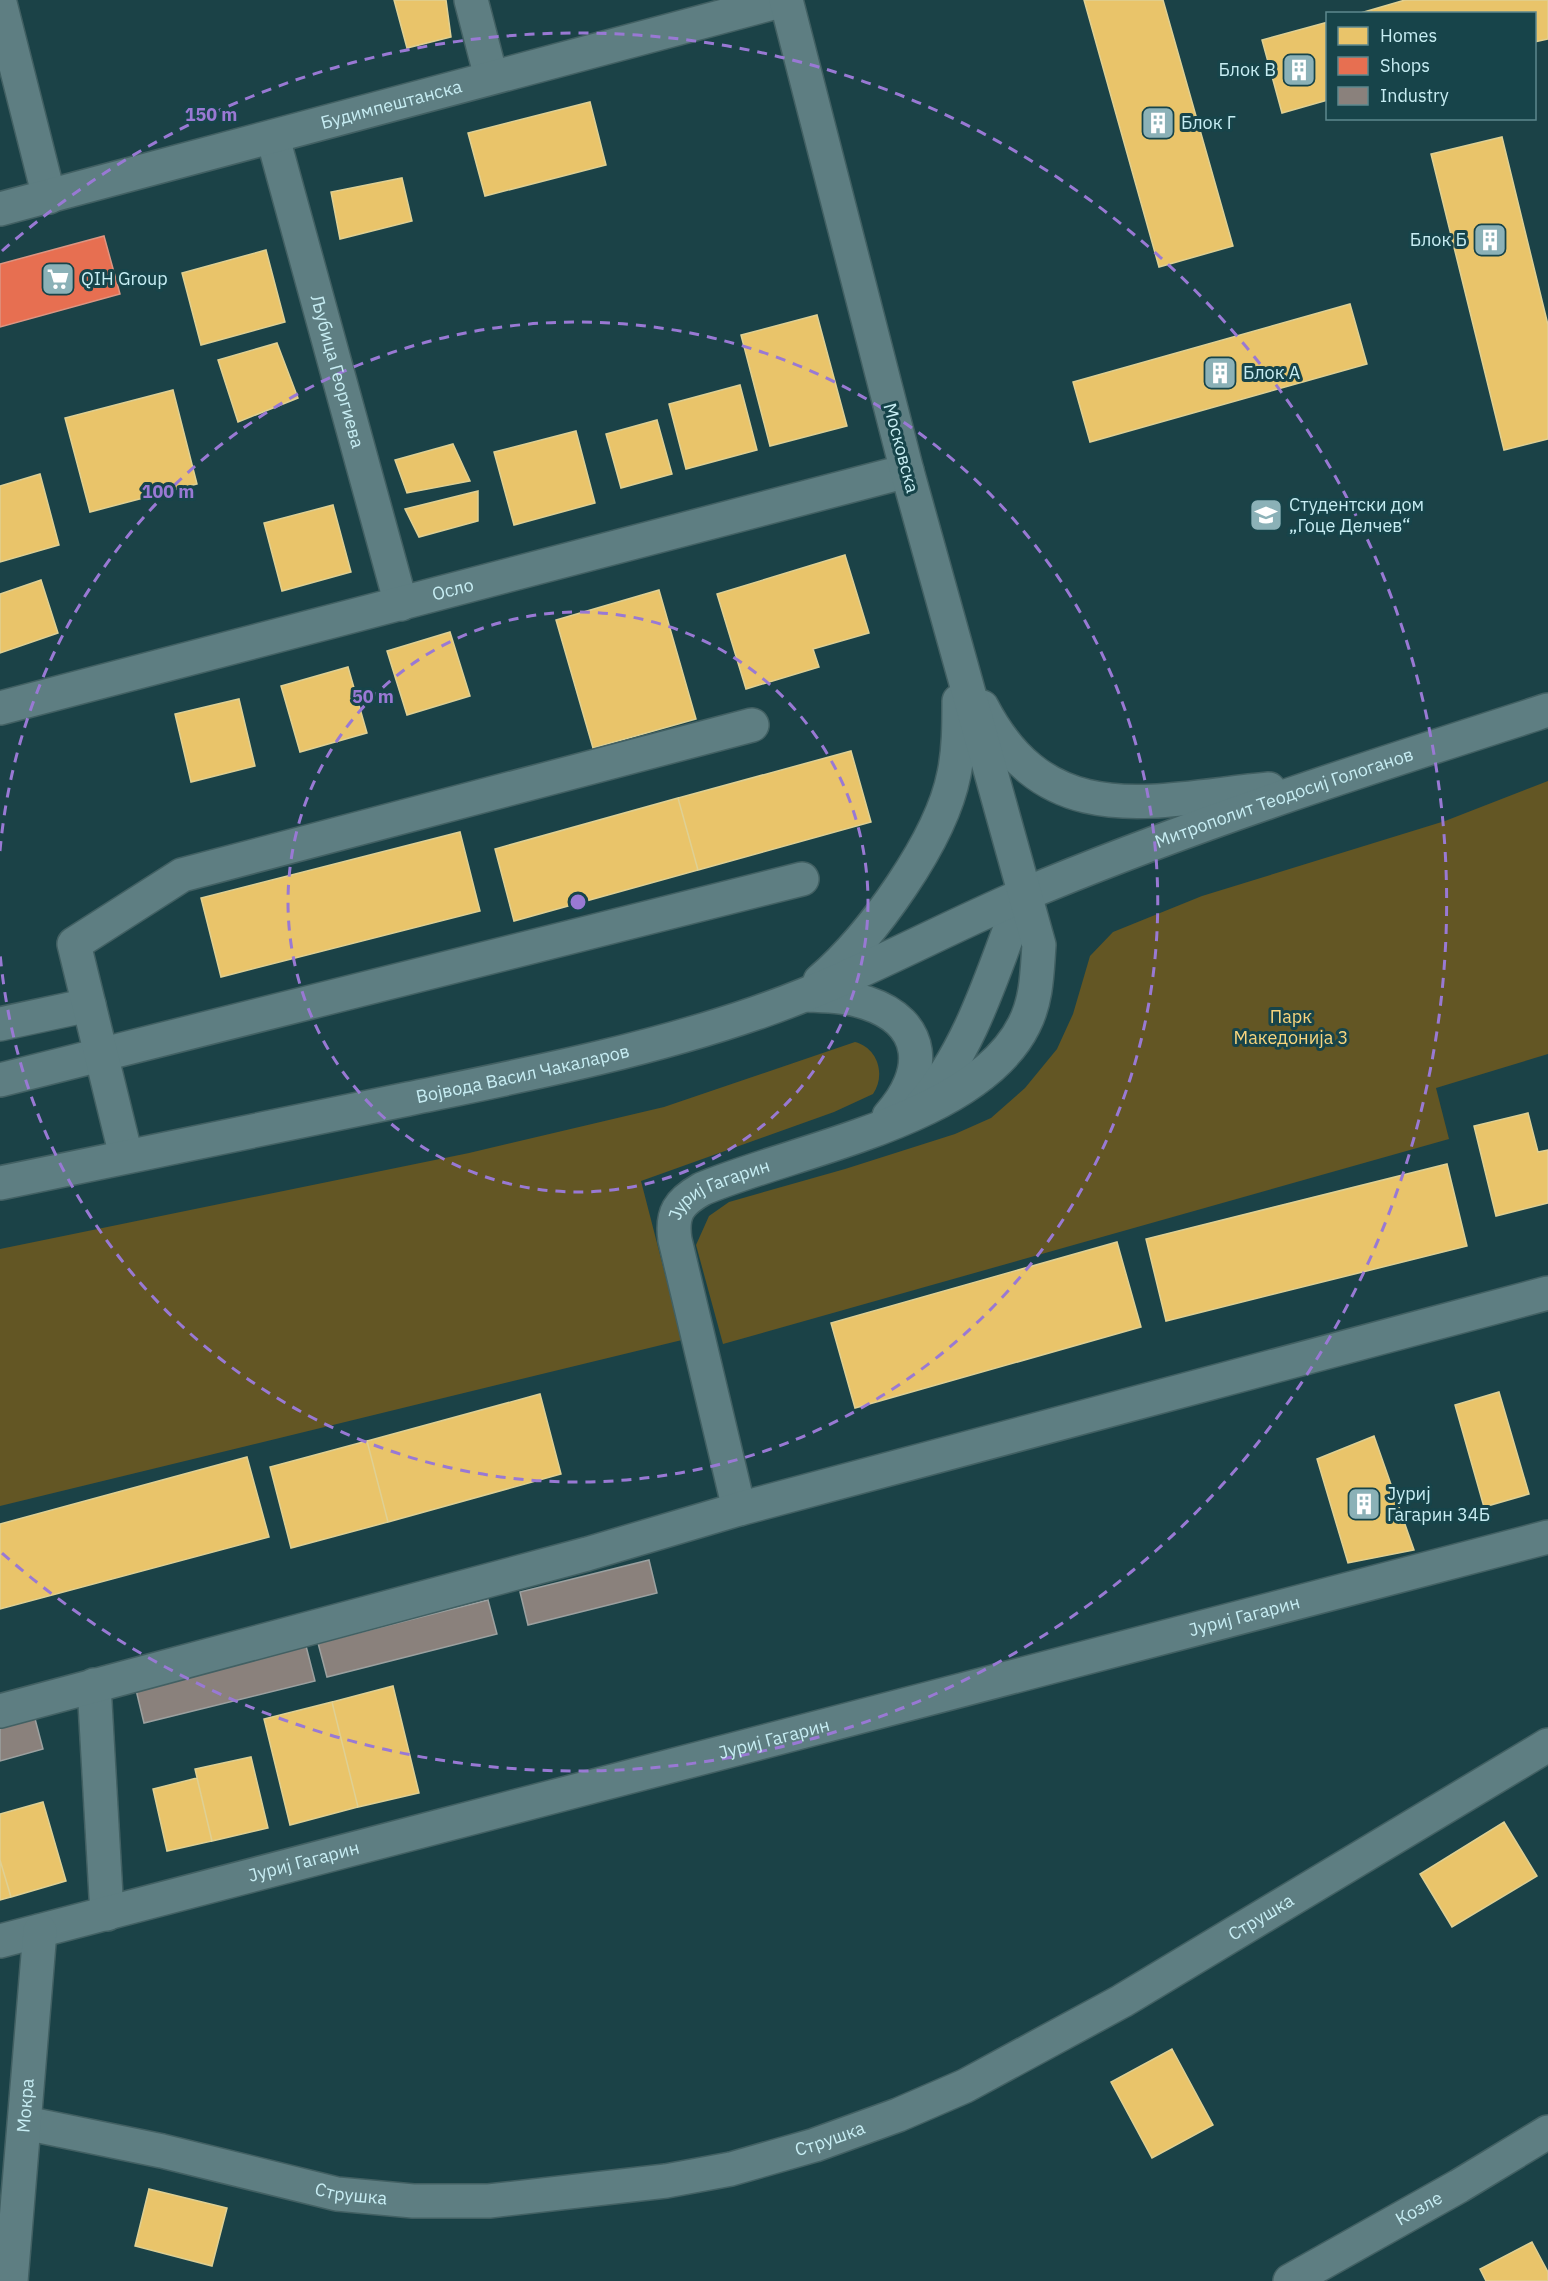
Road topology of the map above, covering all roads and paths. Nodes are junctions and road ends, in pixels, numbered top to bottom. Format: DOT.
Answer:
graph roads {
  1 [pos="471,0"];
  2 [pos="785,0"];
  3 [pos="0,3"];
  4 [pos="491,77"];
  5 [pos="273,138"];
  6 [pos="49,197"];
  7 [pos="0,209"];
  8 [pos="907,471"];
  9 [pos="401,604"];
  10 [pos="960,666"];
  11 [pos="0,708"];
  12 [pos="1548,710"];
  13 [pos="752,724"];
  14 [pos="1319,784"];
  15 [pos="802,879"];
  16 [pos="1023,894"];
  17 [pos="806,994"];
  18 [pos="89,1005"];
  19 [pos="0,1024"];
  20 [pos="102,1056"];
  21 [pos="0,1080"];
  22 [pos="916,1112"];
  23 [pos="878,1128"];
  24 [pos="126,1156"];
  25 [pos="0,1183"];
  26 [pos="1548,1293"];
  27 [pos="739,1509"];
  28 [pos="1545,1545"];
  29 [pos="94,1685"];
  30 [pos="0,1711"];
  31 [pos="1548,1745"];
  32 [pos="107,1914"];
  33 [pos="40,1931"];
  34 [pos="0,1941"];
  35 [pos="25,2123"];
  36 [pos="1548,2132"];
  37 [pos="11,2281"];
  38 [pos="1290,2281"];
  1 -- 4 [label="street"];
  2 -- 4 [label="street, Будимпештанска"];
  2 -- 8 [label="street, Московска"];
  3 -- 6 [label="street"];
  4 -- 5 [label="street, Будимпештанска"];
  5 -- 6 [label="street, Будимпештанска"];
  5 -- 9 [label="street, Љубица Георгиева"];
  6 -- 7 [label="street, Будимпештанска"];
  8 -- 9 [label="street, Осло"];
  8 -- 10 [label="street, Московска"];
  9 -- 11 [label="street, Осло"];
  10 -- 14 [label="street"];
  10 -- 16 [label="street, Московска"];
  10 -- 17 [label="street"];
  12 -- 14 [label="street, Митрополит Теодосиј Гологанов"];
  13 -- 18 [label="street"];
  14 -- 16 [label="street, Митрополит Теодосиј Гологанов"];
  15 -- 20 [label="street"];
  16 -- 17 [label="street, Војвода Васил Чакаларов"];
  16 -- 22 [label="street, Јуриј Гагарин"];
  16 -- 22 [label="street, Јуриј Гагарин"];
  17 -- 23 [label="street"];
  17 -- 24 [label="street, Војвода Васил Чакаларов"];
  18 -- 19 [label="street"];
  18 -- 20 [label="street"];
  20 -- 21 [label="street"];
  20 -- 24 [label="street"];
  22 -- 23 [label="street, Јуриј Гагарин"];
  23 -- 27 [label="street, Јуриј Гагарин"];
  24 -- 25 [label="street, Војвода Васил Чакаларов"];
  26 -- 27 [label="street"];
  27 -- 29 [label="street"];
  28 -- 32 [label="street, Јуриј Гагарин"];
  29 -- 30 [label="street"];
  29 -- 32 [label="street"];
  31 -- 35 [label="street, Струшка"];
  32 -- 33 [label="street, Јуриј Гагарин"];
  33 -- 34 [label="street, Јуриј Гагарин"];
  33 -- 35 [label="street, Мокра"];
  35 -- 37 [label="street, Мокра"];
  36 -- 38 [label="street, Козле"];
}
